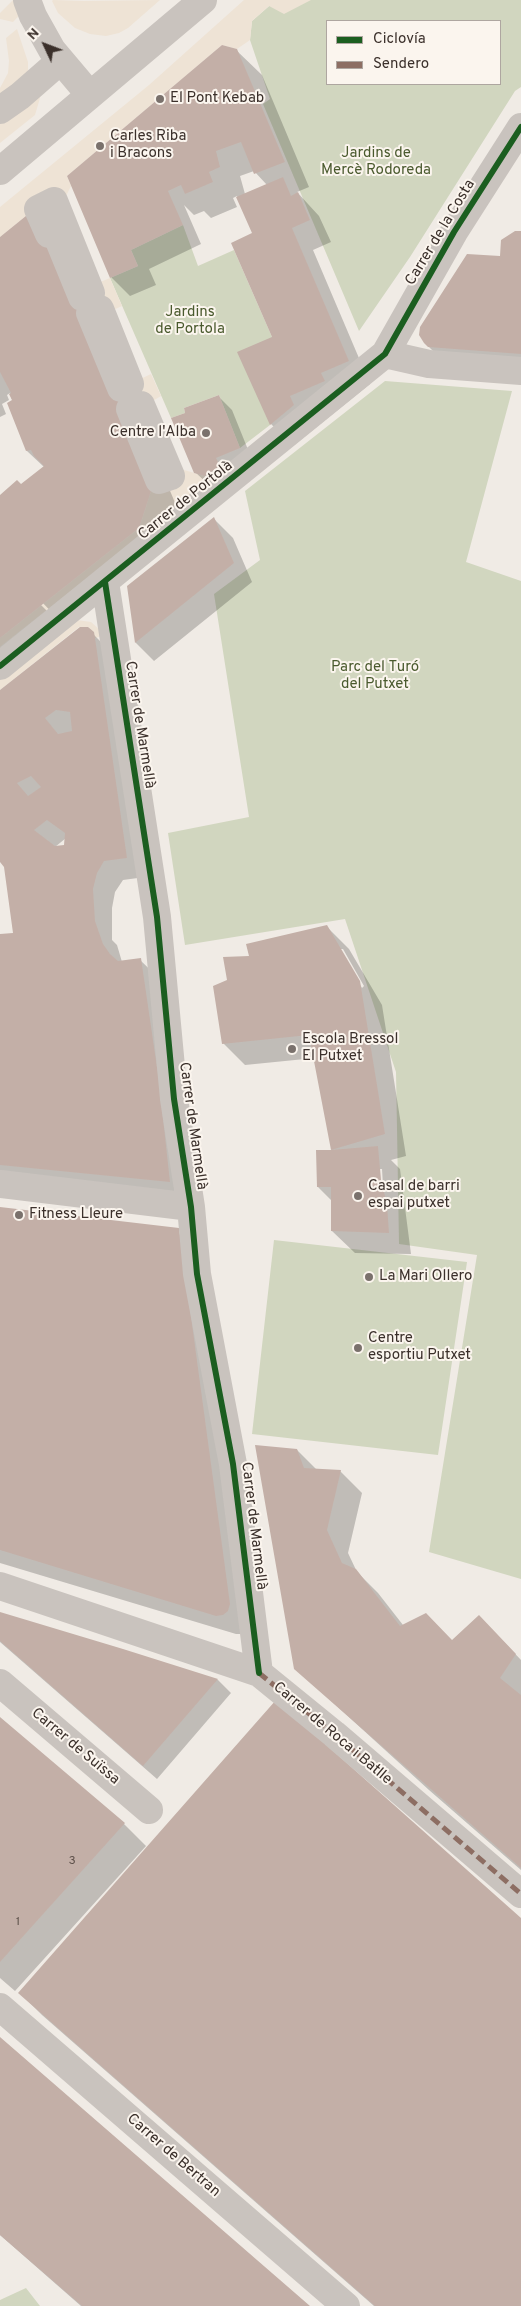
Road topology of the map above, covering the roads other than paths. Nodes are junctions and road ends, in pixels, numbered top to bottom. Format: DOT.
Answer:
graph roads {
  1 [pos="203,0"];
  2 [pos="30,8"];
  3 [pos="60,61"];
  4 [pos="90,95"];
  5 [pos="0,110"];
  6 [pos="521,127"];
  7 [pos="0,171"];
  8 [pos="385,354"];
  9 [pos="521,371"];
  10 [pos="104,582"];
  11 [pos="0,666"];
  12 [pos="0,1184"];
  13 [pos="191,1207"];
  14 [pos="0,1586"];
  15 [pos="258,1673"];
  16 [pos="0,1683"];
  17 [pos="149,1810"];
  18 [pos="521,1894"];
  19 [pos="0,2007"];
  20 [pos="346,2306"];
  1 -- 4 [label="street"];
  2 -- 3 [label="street"];
  3 -- 4 [label="street"];
  3 -- 5 [label="street"];
  4 -- 7 [label="street"];
  6 -- 8 [label="street, Carrer de la Costa"];
  8 -- 9 [label="street"];
  8 -- 10 [label="street, Carrer de Portolà"];
  10 -- 11 [label="street, Carrer de Portolà"];
  10 -- 13 [label="street, Carrer de Marmellà"];
  12 -- 13 [label="street"];
  13 -- 15 [label="street, Carrer de Marmellà"];
  14 -- 15 [label="street, Carrer de Roca i Batlle"];
  15 -- 18 [label="street, Carrer de Roca i Batlle"];
  16 -- 17 [label="street, Carrer de Suïssa"];
  19 -- 20 [label="street, Carrer de Bertran"];
}
